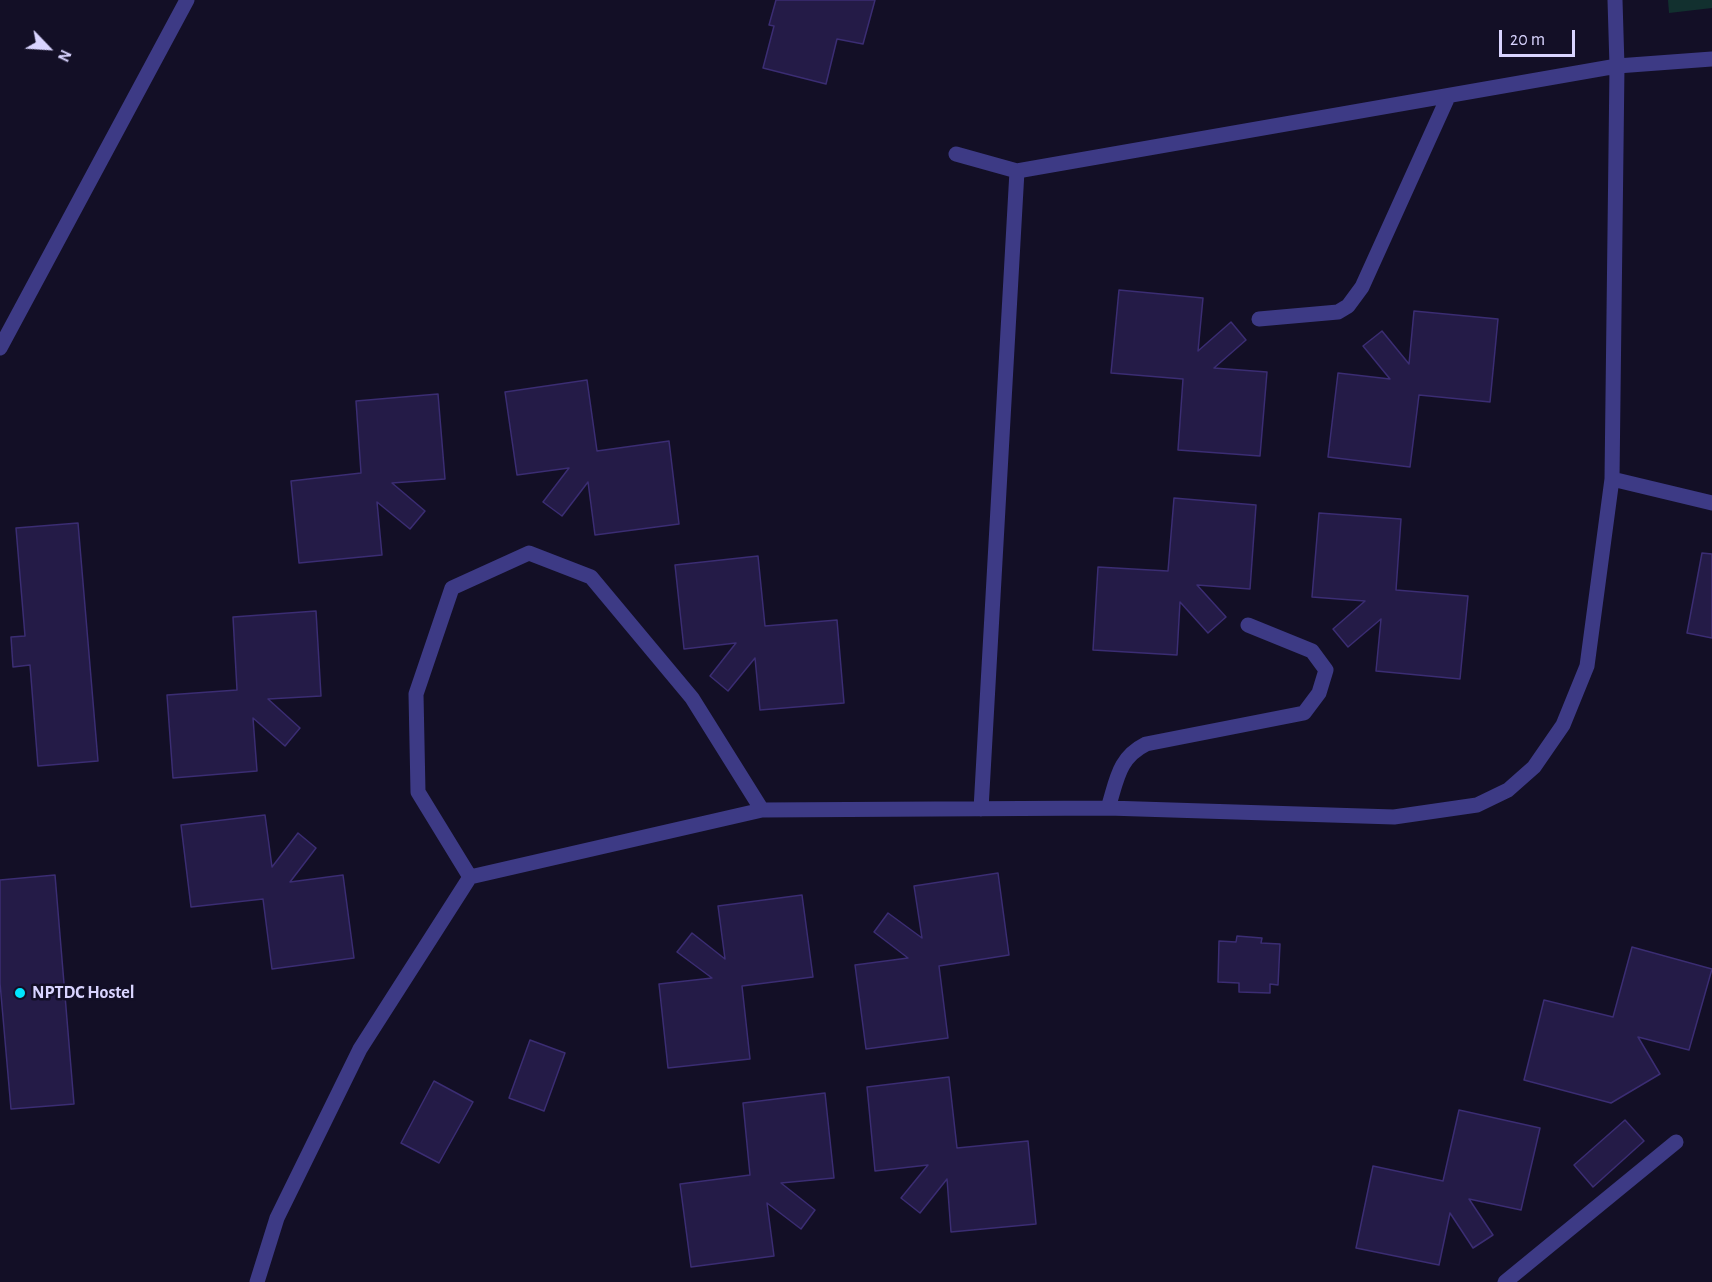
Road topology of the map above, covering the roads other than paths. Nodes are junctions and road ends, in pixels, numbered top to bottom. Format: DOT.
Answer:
graph roads {
  1 [pos="187,0"];
  2 [pos="1615,0"];
  3 [pos="1712,59"];
  4 [pos="1617,66"];
  5 [pos="1448,97"];
  6 [pos="956,154"];
  7 [pos="1017,171"];
  8 [pos="1259,319"];
  9 [pos="0,348"];
  10 [pos="1612,479"];
  11 [pos="1712,503"];
  12 [pos="1248,625"];
  13 [pos="1107,808"];
  14 [pos="981,809"];
  15 [pos="762,810"];
  16 [pos="470,877"];
  17 [pos="1676,1142"];
  18 [pos="257,1282"];
  19 [pos="1505,1282"];
  1 -- 9 [label="street"];
  2 -- 4 [label="street"];
  3 -- 4 [label="street"];
  4 -- 5 [label="street"];
  4 -- 10 [label="street"];
  5 -- 7 [label="street"];
  5 -- 8 [label="street"];
  6 -- 7 [label="street"];
  7 -- 14 [label="street"];
  10 -- 11 [label="street"];
  10 -- 13 [label="street"];
  12 -- 13 [label="street"];
  13 -- 14 [label="street"];
  14 -- 15 [label="street"];
  15 -- 16 [label="street"];
  15 -- 16 [label="street"];
  16 -- 18 [label="street"];
  17 -- 19 [label="street"];
}
